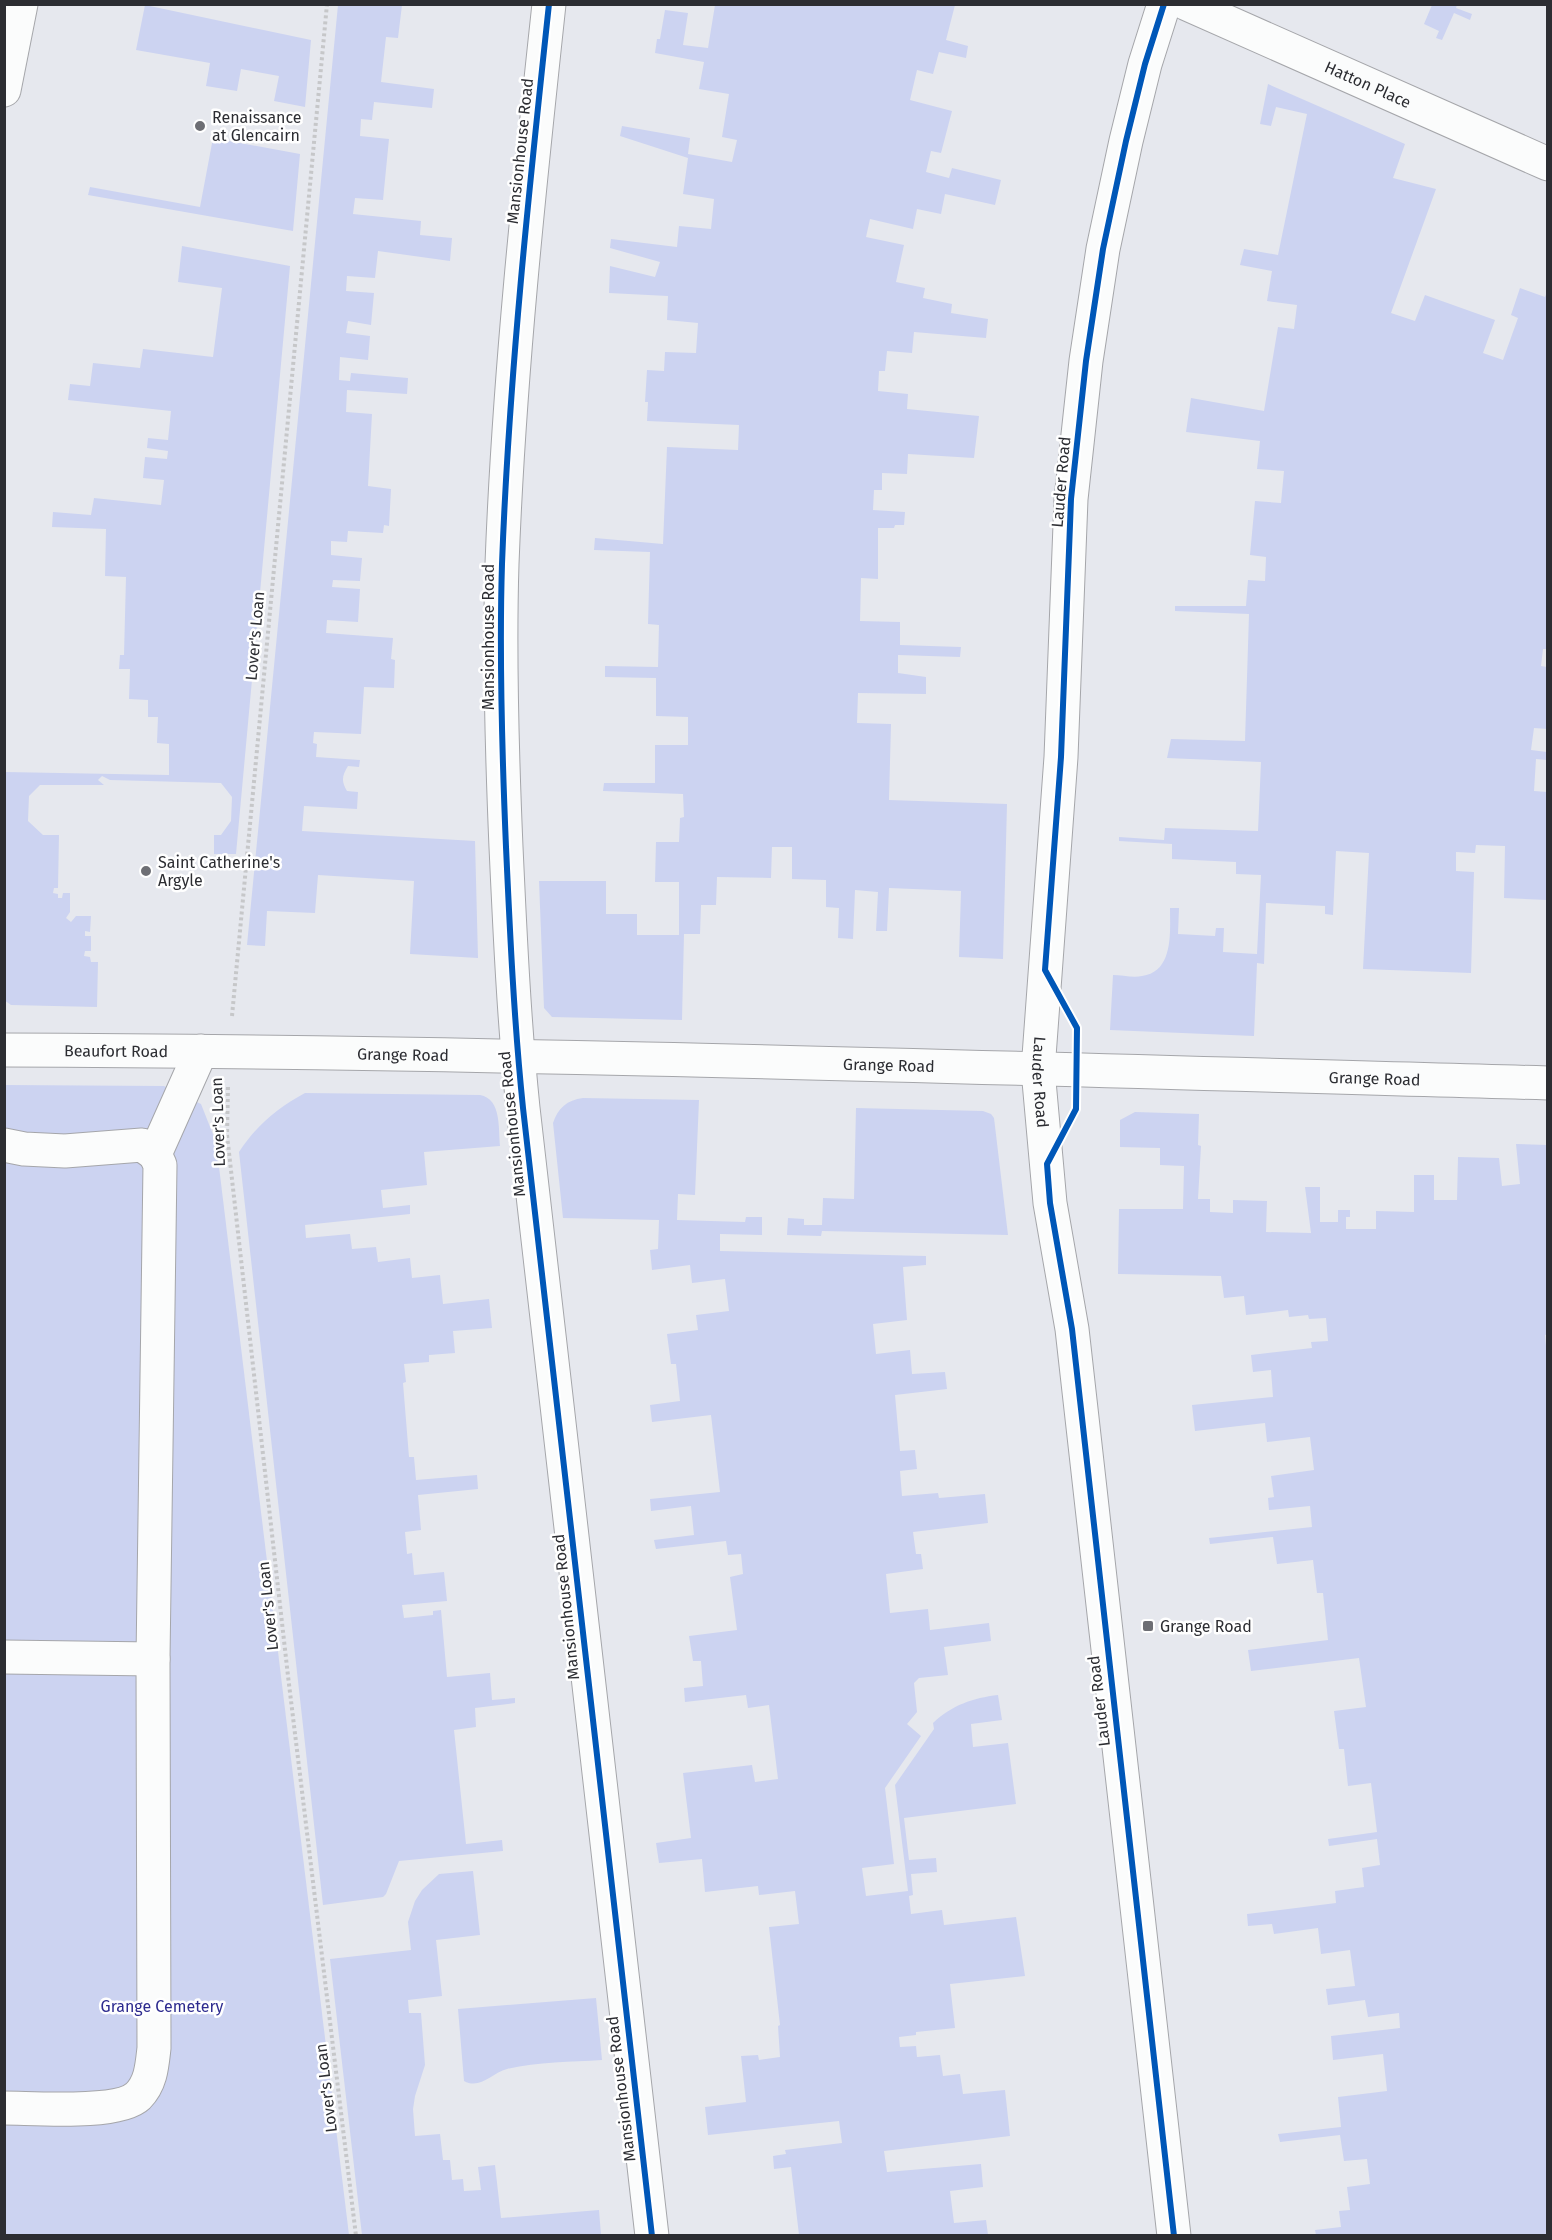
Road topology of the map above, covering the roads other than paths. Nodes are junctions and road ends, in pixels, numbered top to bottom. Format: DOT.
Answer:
graph roads {
  1 [pos="21,4"];
  2 [pos="549,4"];
  3 [pos="1164,4"];
  4 [pos="1187,4"];
  5 [pos="4,90"];
  6 [pos="1548,164"];
  7 [pos="4,1050"];
  8 [pos="215,1051"];
  9 [pos="518,1057"];
  10 [pos="1038,1070"];
  11 [pos="1548,1083"];
  12 [pos="4,1145"];
  13 [pos="154,1154"];
  14 [pos="4,1657"];
  15 [pos="153,1659"];
  16 [pos="4,2108"];
  17 [pos="652,2235"];
  18 [pos="1174,2235"];
  1 -- 5 [label="street"];
  2 -- 9 [label="street, Mansionhouse Road"];
  3 -- 10 [label="street, Lauder Road"];
  4 -- 6 [label="street, Hatton Place"];
  7 -- 8 [label="street, Beaufort Road"];
  8 -- 9 [label="street, Grange Road"];
  8 -- 13 [label="street"];
  9 -- 10 [label="street, Grange Road"];
  9 -- 17 [label="street, Mansionhouse Road"];
  10 -- 11 [label="street, Grange Road"];
  10 -- 18 [label="street, Lauder Road"];
  12 -- 13 [label="street"];
  13 -- 15 [label="street"];
  14 -- 15 [label="street"];
  15 -- 16 [label="street"];
}
